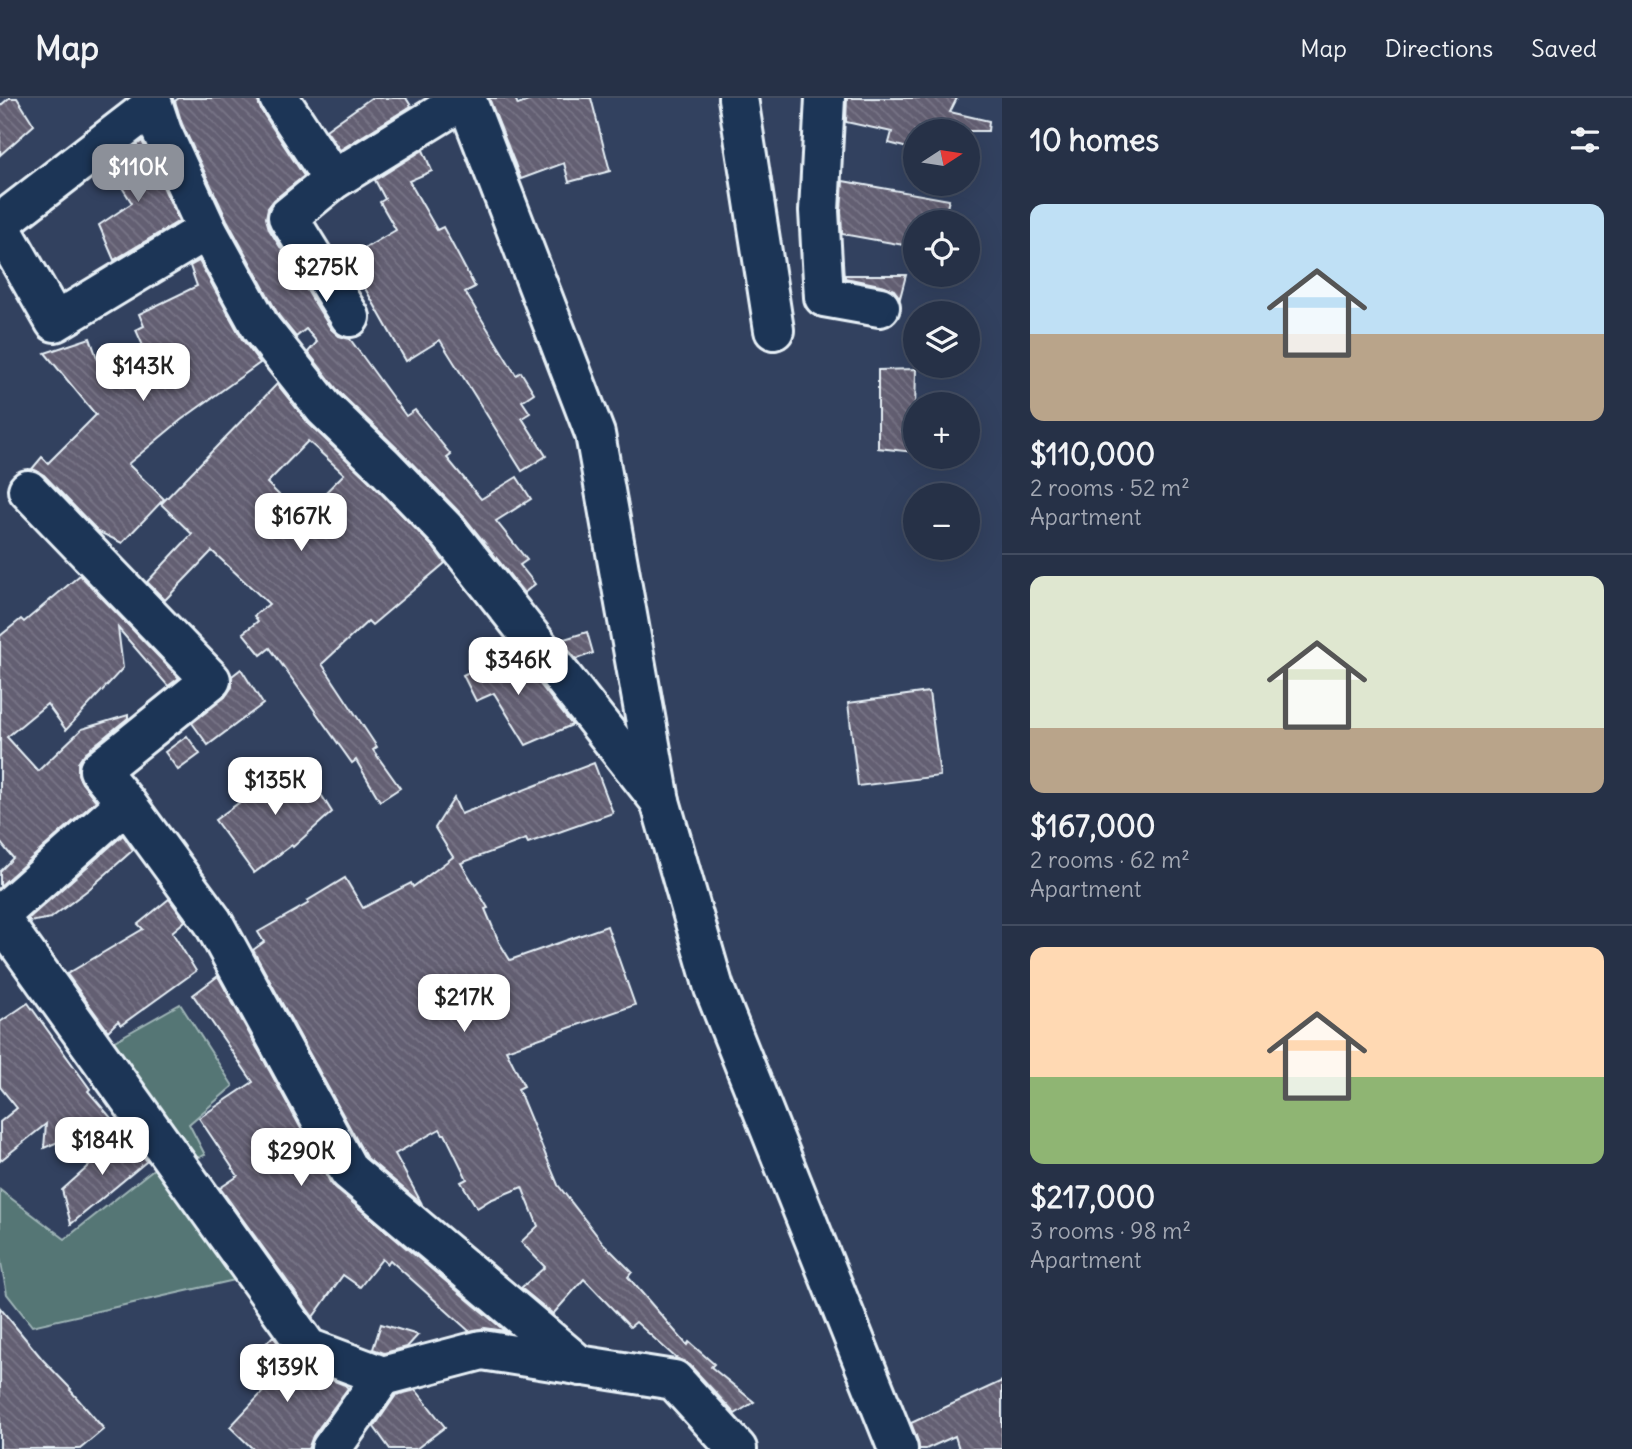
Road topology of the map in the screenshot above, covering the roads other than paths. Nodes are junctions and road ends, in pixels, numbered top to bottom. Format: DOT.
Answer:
graph roads {
  1 [pos="279,98"];
  2 [pos="466,98"];
  3 [pos="738,98"];
  4 [pos="825,98"];
  5 [pos="150,101"];
  6 [pos="333,180"];
  7 [pos="0,225"];
  8 [pos="206,230"];
  9 [pos="880,307"];
  10 [pos="350,317"];
  11 [pos="774,330"];
  12 [pos="28,490"];
  13 [pos="660,801"];
  14 [pos="126,803"];
  15 [pos="0,916"];
  16 [pos="580,1366"];
  17 [pos="383,1376"];
  18 [pos="331,1449"];
  19 [pos="737,1449"];
  20 [pos="898,1449"];
  1 -- 6 [label="street"];
  2 -- 6 [label="street"];
  2 -- 13 [label="street"];
  3 -- 11 [label="street"];
  4 -- 9 [label="street"];
  5 -- 7 [label="street"];
  5 -- 8 [label="street"];
  6 -- 10 [label="street"];
  7 -- 8 [label="street"];
  8 -- 13 [label="street"];
  12 -- 14 [label="street"];
  13 -- 20 [label="street"];
  14 -- 15 [label="street"];
  14 -- 16 [label="street"];
  15 -- 17 [label="street"];
  16 -- 17 [label="street"];
  16 -- 19 [label="street"];
  17 -- 18 [label="street"];
}
